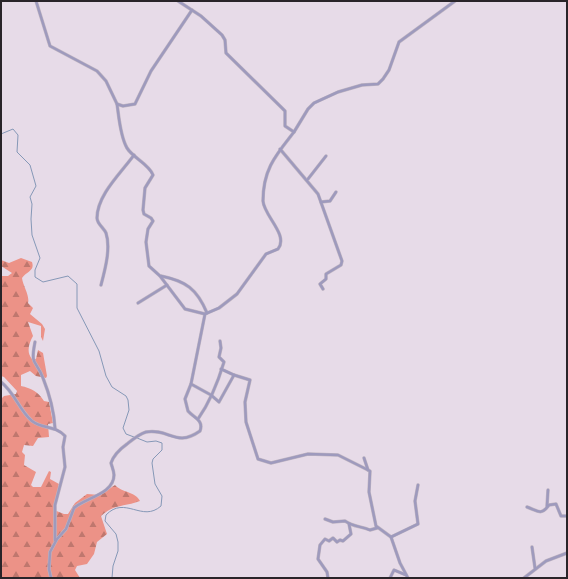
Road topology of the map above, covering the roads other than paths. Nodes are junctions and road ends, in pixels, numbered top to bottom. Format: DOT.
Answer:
graph roads {
  1 [pos="36,1"];
  2 [pos="178,1"];
  3 [pos="455,1"];
  4 [pos="192,10"];
  5 [pos="117,104"];
  6 [pos="294,132"];
  7 [pos="280,149"];
  8 [pos="134,156"];
  9 [pos="326,156"];
  10 [pos="308,179"];
  11 [pos="336,192"];
  12 [pos="321,202"];
  13 [pos="160,276"];
  14 [pos="101,285"];
  15 [pos="167,285"];
  16 [pos="323,289"];
  17 [pos="138,303"];
  18 [pos="206,313"];
  19 [pos="220,341"];
  20 [pos="35,342"];
  21 [pos="221,369"];
  22 [pos="234,375"];
  23 [pos="1,382"];
  24 [pos="191,384"];
  25 [pos="211,395"];
  26 [pos="198,419"];
  27 [pos="55,428"];
  28 [pos="364,458"];
  29 [pos="368,470"];
  30 [pos="418,485"];
  31 [pos="548,490"];
  32 [pos="548,506"];
  33 [pos="527,507"];
  34 [pos="567,516"];
  35 [pos="325,519"];
  36 [pos="349,524"];
  37 [pos="377,528"];
  38 [pos="391,537"];
  39 [pos="55,543"];
  40 [pos="532,547"];
  41 [pos="567,553"];
  42 [pos="535,568"];
  43 [pos="407,577"];
  44 [pos="51,578"];
  45 [pos="328,578"];
  46 [pos="390,578"];
  47 [pos="524,578"];
  1 -- 5 [label="street"];
  2 -- 4 [label="street"];
  3 -- 6 [label="street"];
  4 -- 5 [label="street"];
  4 -- 6 [label="street"];
  5 -- 8 [label="street"];
  6 -- 7 [label="street"];
  7 -- 10 [label="street"];
  7 -- 18 [label="street"];
  8 -- 13 [label="street"];
  8 -- 14 [label="street"];
  9 -- 10 [label="street"];
  10 -- 12 [label="street"];
  11 -- 12 [label="street"];
  12 -- 16 [label="street"];
  13 -- 15 [label="street"];
  13 -- 18 [label="street"];
  15 -- 17 [label="street"];
  15 -- 18 [label="street"];
  18 -- 24 [label="street"];
  19 -- 21 [label="street"];
  20 -- 27 [label="street"];
  21 -- 22 [label="street"];
  21 -- 25 [label="street"];
  22 -- 25 [label="street"];
  22 -- 29 [label="street"];
  23 -- 27 [label="street"];
  24 -- 25 [label="street"];
  24 -- 26 [label="street"];
  25 -- 26 [label="street"];
  26 -- 39 [label="street"];
  27 -- 39 [label="street"];
  28 -- 29 [label="street"];
  29 -- 37 [label="street"];
  30 -- 38 [label="street"];
  31 -- 32 [label="street"];
  32 -- 33 [label="street"];
  32 -- 34 [label="street"];
  35 -- 36 [label="street"];
  36 -- 37 [label="street"];
  36 -- 45 [label="street"];
  37 -- 38 [label="street"];
  38 -- 43 [label="street"];
  39 -- 44 [label="street"];
  40 -- 42 [label="street"];
  41 -- 42 [label="street"];
  42 -- 47 [label="street"];
  43 -- 46 [label="street"];
}
